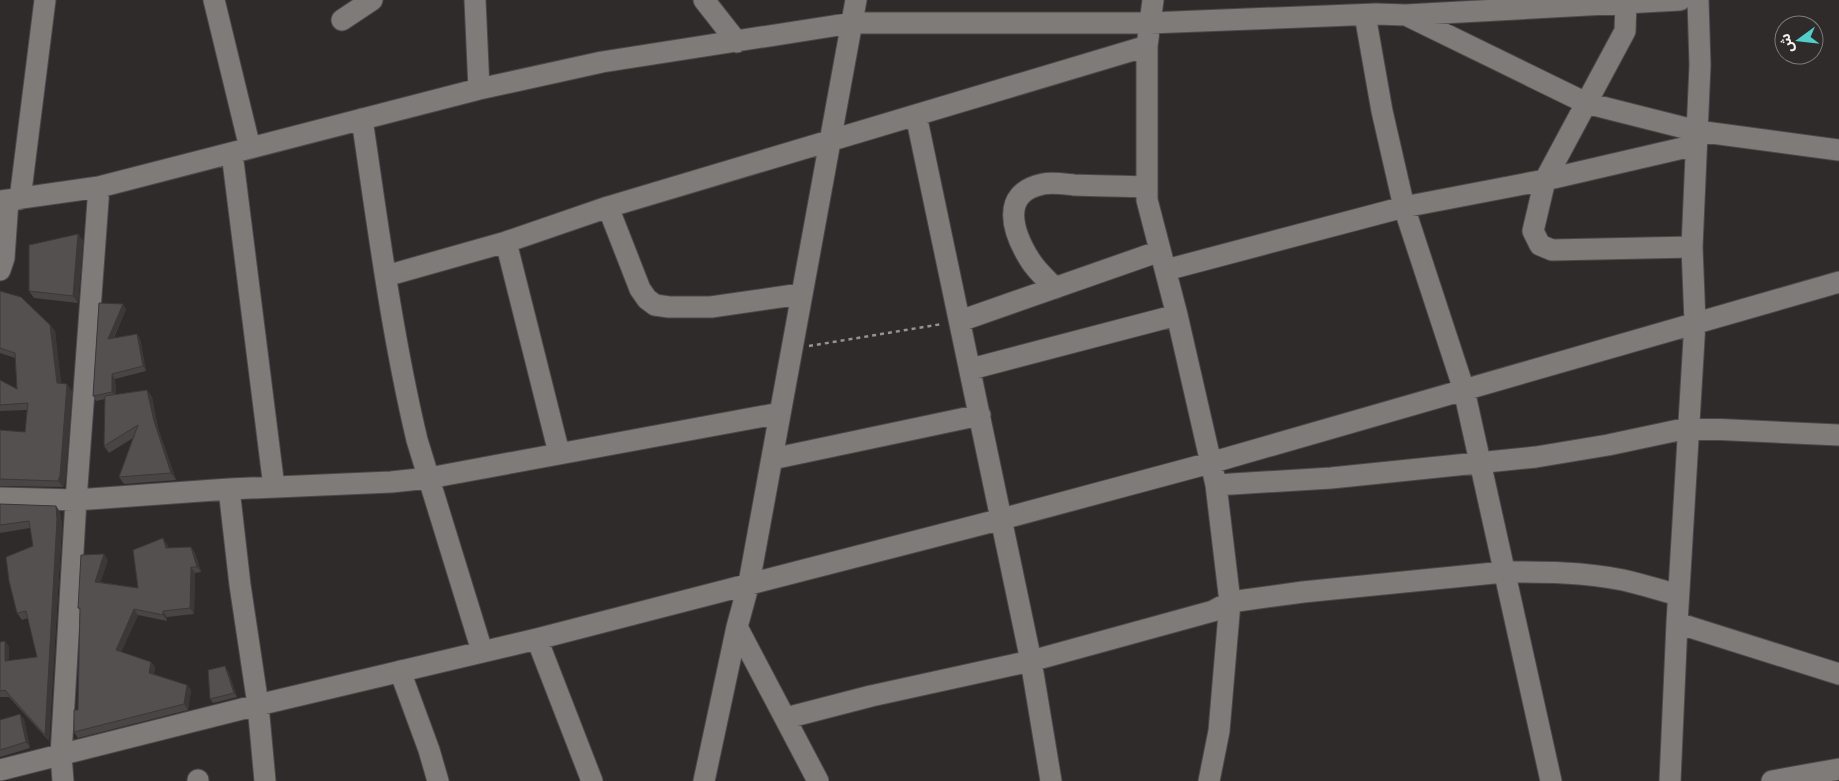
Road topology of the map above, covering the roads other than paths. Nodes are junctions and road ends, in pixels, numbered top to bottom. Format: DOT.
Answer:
graph roads {
  1 [pos="58,0"];
  2 [pos="214,0"];
  3 [pos="372,0"];
  4 [pos="475,0"];
  5 [pos="704,0"];
  6 [pos="856,0"];
  7 [pos="1153,0"];
  8 [pos="1680,0"];
  9 [pos="1698,0"];
  10 [pos="1647,1"];
  11 [pos="1626,3"];
  12 [pos="44,8"];
  13 [pos="1386,10"];
  14 [pos="342,20"];
  15 [pos="852,23"];
  16 [pos="1149,24"];
  17 [pos="738,42"];
  18 [pos="1147,46"];
  19 [pos="479,89"];
  20 [pos="1586,103"];
  21 [pos="916,115"];
  22 [pos="362,120"];
  23 [pos="1696,138"];
  24 [pos="829,140"];
  25 [pos="1839,150"];
  26 [pos="241,151"];
  27 [pos="1544,180"];
  28 [pos="1146,187"];
  29 [pos="99,188"];
  30 [pos="9,200"];
  31 [pos="608,207"];
  32 [pos="1404,208"];
  33 [pos="506,242"];
  34 [pos="1692,247"];
  35 [pos="1163,261"];
  36 [pos="0,270"];
  37 [pos="386,276"];
  38 [pos="1831,284"];
  39 [pos="1055,288"];
  40 [pos="801,294"];
  41 [pos="1839,301"];
  42 [pos="1177,315"];
  43 [pos="960,321"];
  44 [pos="1694,322"];
  45 [pos="971,369"];
  46 [pos="1464,390"];
  47 [pos="780,413"];
  48 [pos="980,415"];
  49 [pos="1688,428"];
  50 [pos="1839,435"];
  51 [pos="559,453"];
  52 [pos="772,459"];
  53 [pos="1479,462"];
  54 [pos="1210,463"];
  55 [pos="429,478"];
  56 [pos="1216,486"];
  57 [pos="274,488"];
  58 [pos="229,489"];
  59 [pos="0,498"];
  60 [pos="76,500"];
  61 [pos="1002,519"];
  62 [pos="1504,572"];
  63 [pos="749,583"];
  64 [pos="1678,595"];
  65 [pos="1230,602"];
  66 [pos="1677,623"];
  67 [pos="737,627"];
  68 [pos="537,639"];
  69 [pos="482,651"];
  70 [pos="1031,660"];
  71 [pos="400,671"];
  72 [pos="1839,674"];
  73 [pos="258,705"];
  74 [pos="786,718"];
  75 [pos="61,755"];
  76 [pos="1839,764"];
  77 [pos="1839,769"];
  78 [pos="0,770"];
  79 [pos="62,780"];
  80 [pos="1782,780"];
  81 [pos="265,781"];
  82 [pos="438,781"];
  83 [pos="592,781"];
  84 [pos="704,781"];
  85 [pos="818,781"];
  86 [pos="1051,781"];
  87 [pos="1209,781"];
  88 [pos="1551,781"];
  89 [pos="1670,781"];
  1 -- 12 [label="street"];
  2 -- 26 [label="street"];
  3 -- 14 [label="street"];
  4 -- 19 [label="street"];
  5 -- 17 [label="street"];
  6 -- 15 [label="street"];
  7 -- 16 [label="street"];
  8 -- 10 [label="street"];
  9 -- 23 [label="street"];
  10 -- 11 [label="street"];
  11 -- 13 [label="street"];
  11 -- 20 [label="street"];
  12 -- 30 [label="street"];
  13 -- 16 [label="street"];
  13 -- 20 [label="street"];
  13 -- 32 [label="street"];
  15 -- 16 [label="street"];
  15 -- 17 [label="street"];
  15 -- 24 [label="street"];
  16 -- 18 [label="street"];
  17 -- 19 [label="street"];
  18 -- 21 [label="street"];
  18 -- 28 [label="street"];
  19 -- 22 [label="street"];
  20 -- 23 [label="street"];
  20 -- 27 [label="street"];
  21 -- 24 [label="street"];
  21 -- 43 [label="street"];
  22 -- 26 [label="street"];
  22 -- 37 [label="street"];
  23 -- 25 [label="street"];
  23 -- 27 [label="street"];
  23 -- 34 [label="street"];
  24 -- 31 [label="street"];
  24 -- 40 [label="street"];
  26 -- 29 [label="street"];
  26 -- 57 [label="street"];
  27 -- 32 [label="street"];
  27 -- 34 [label="street"];
  28 -- 35 [label="street"];
  28 -- 39 [label="street"];
  29 -- 30 [label="street"];
  29 -- 60 [label="street"];
  30 -- 36 [label="street"];
  31 -- 33 [label="street"];
  31 -- 40 [label="street"];
  32 -- 35 [label="street"];
  32 -- 46 [label="street"];
  33 -- 37 [label="street"];
  33 -- 51 [label="street"];
  34 -- 44 [label="street"];
  35 -- 39 [label="street"];
  35 -- 42 [label="street"];
  37 -- 55 [label="street"];
  38 -- 41 [label="street"];
  38 -- 44 [label="street"];
  39 -- 43 [label="street"];
  40 -- 47 [label="street"];
  42 -- 45 [label="street"];
  42 -- 54 [label="street"];
  43 -- 45 [label="street"];
  44 -- 46 [label="street"];
  44 -- 49 [label="street"];
  45 -- 48 [label="street"];
  46 -- 53 [label="street"];
  46 -- 54 [label="street"];
  47 -- 51 [label="street"];
  47 -- 52 [label="street"];
  48 -- 52 [label="street"];
  48 -- 61 [label="street"];
  49 -- 50 [label="street"];
  49 -- 53 [label="street"];
  49 -- 64 [label="street"];
  51 -- 55 [label="street"];
  52 -- 63 [label="street"];
  53 -- 56 [label="street"];
  53 -- 62 [label="street"];
  54 -- 56 [label="street"];
  54 -- 61 [label="street"];
  55 -- 57 [label="street"];
  55 -- 69 [label="street"];
  56 -- 65 [label="street"];
  57 -- 58 [label="street"];
  58 -- 60 [label="street"];
  58 -- 73 [label="street"];
  59 -- 60 [label="street"];
  60 -- 75 [label="street"];
  61 -- 63 [label="street"];
  61 -- 70 [label="street"];
  62 -- 64 [label="street"];
  62 -- 65 [label="street"];
  62 -- 88 [label="street"];
  63 -- 67 [label="street"];
  63 -- 68 [label="street"];
  64 -- 66 [label="street"];
  65 -- 70 [label="street"];
  65 -- 87 [label="street"];
  66 -- 72 [label="street"];
  66 -- 89 [label="street"];
  67 -- 74 [label="street"];
  67 -- 84 [label="street"];
  68 -- 69 [label="street"];
  68 -- 83 [label="street"];
  69 -- 71 [label="street"];
  70 -- 74 [label="street"];
  70 -- 86 [label="street"];
  71 -- 73 [label="street"];
  71 -- 82 [label="street"];
  73 -- 75 [label="street"];
  73 -- 81 [label="street"];
  74 -- 85 [label="street"];
  75 -- 78 [label="street"];
  75 -- 79 [label="street"];
  76 -- 77 [label="street"];
  77 -- 80 [label="street"];
}
